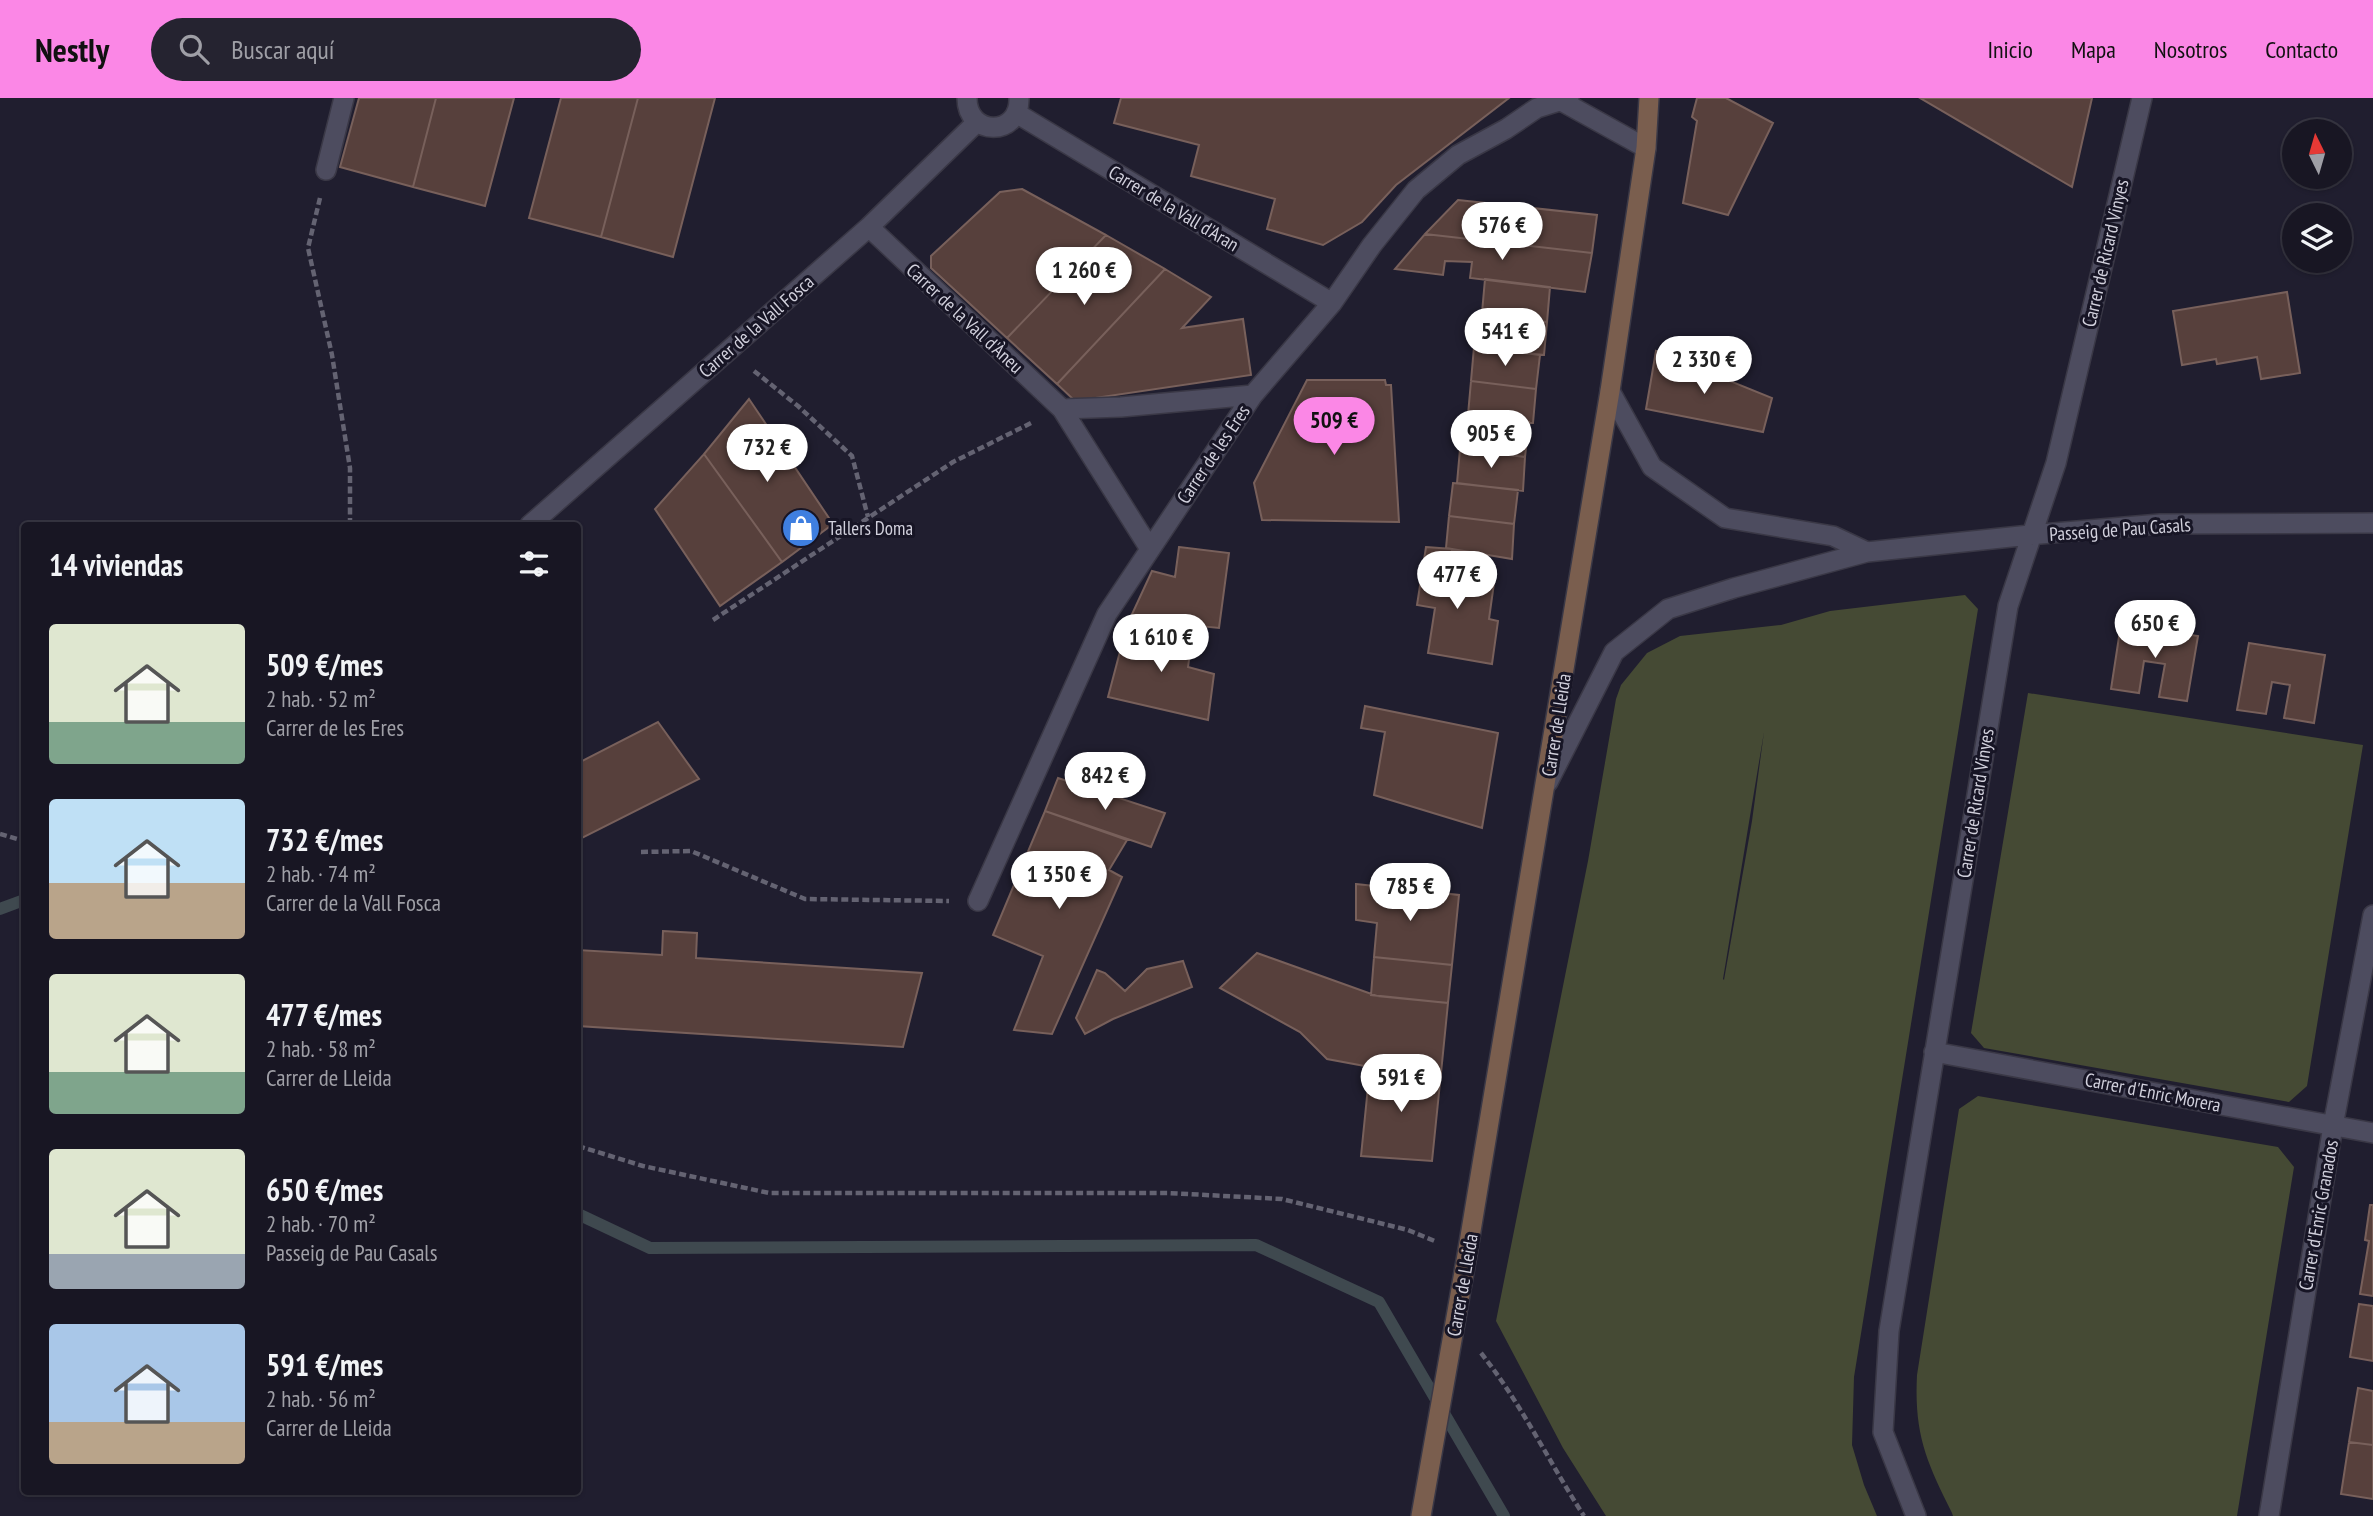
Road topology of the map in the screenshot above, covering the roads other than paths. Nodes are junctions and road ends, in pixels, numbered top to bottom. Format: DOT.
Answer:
graph roads {
  1 [pos="344,98"];
  2 [pos="967,98"];
  3 [pos="1649,98"];
  4 [pos="2142,98"];
  5 [pos="1566,100"];
  6 [pos="1017,105"];
  7 [pos="977,122"];
  8 [pos="1646,148"];
  9 [pos="326,170"];
  10 [pos="869,227"];
  11 [pos="1332,303"];
  12 [pos="1610,391"];
  13 [pos="1253,396"];
  14 [pos="1062,409"];
  15 [pos="533,522"];
  16 [pos="2373,523"];
  17 [pos="2030,535"];
  18 [pos="1150,549"];
  19 [pos="1867,552"];
  20 [pos="1546,786"];
  21 [pos="978,901"];
  22 [pos="2373,915"];
  23 [pos="1934,1052"];
  24 [pos="2333,1126"];
  25 [pos="2373,1133"];
  26 [pos="1421,1516"];
  27 [pos="1916,1516"];
  28 [pos="2269,1516"];
  1 -- 9 [label="street"];
  2 -- 7 [label="street"];
  3 -- 8 [label="main road, Carrer de Lleida"];
  4 -- 17 [label="street, Carrer de Ricard Vinyes"];
  5 -- 8 [label="street"];
  5 -- 11 [label="street, Carrer de les Eres"];
  6 -- 7 [label="street"];
  6 -- 11 [label="street, Carrer de la Vall d'Aran"];
  7 -- 10 [label="street, Carrer de la Vall Fosca"];
  8 -- 12 [label="main road, Carrer de Lleida"];
  10 -- 14 [label="street, Carrer de la Vall d'Àneu"];
  10 -- 15 [label="street, Carrer de la Vall Fosca"];
  11 -- 13 [label="street, Carrer de les Eres"];
  12 -- 19 [label="street"];
  12 -- 20 [label="main road, Carrer de Lleida"];
  13 -- 14 [label="street"];
  13 -- 18 [label="street, Carrer de les Eres"];
  14 -- 18 [label="street, Carrer de la Vall d'Àneu"];
  16 -- 17 [label="street, Passeig de Pau Casals"];
  17 -- 19 [label="street, Passeig de Pau Casals"];
  17 -- 23 [label="street, Carrer de Ricard Vinyes"];
  18 -- 21 [label="street, Carrer de les Eres"];
  19 -- 20 [label="street, Passeig de Pau Casals"];
  20 -- 26 [label="main road, Carrer de Lleida"];
  22 -- 24 [label="street, Carrer d'Enric Granados"];
  23 -- 24 [label="street, Carrer d'Enric Morera"];
  23 -- 27 [label="street, Carrer de Ricard Vinyes"];
  24 -- 25 [label="street, Carrer d'Enric Morera"];
  24 -- 28 [label="street, Carrer d'Enric Granados"];
}
